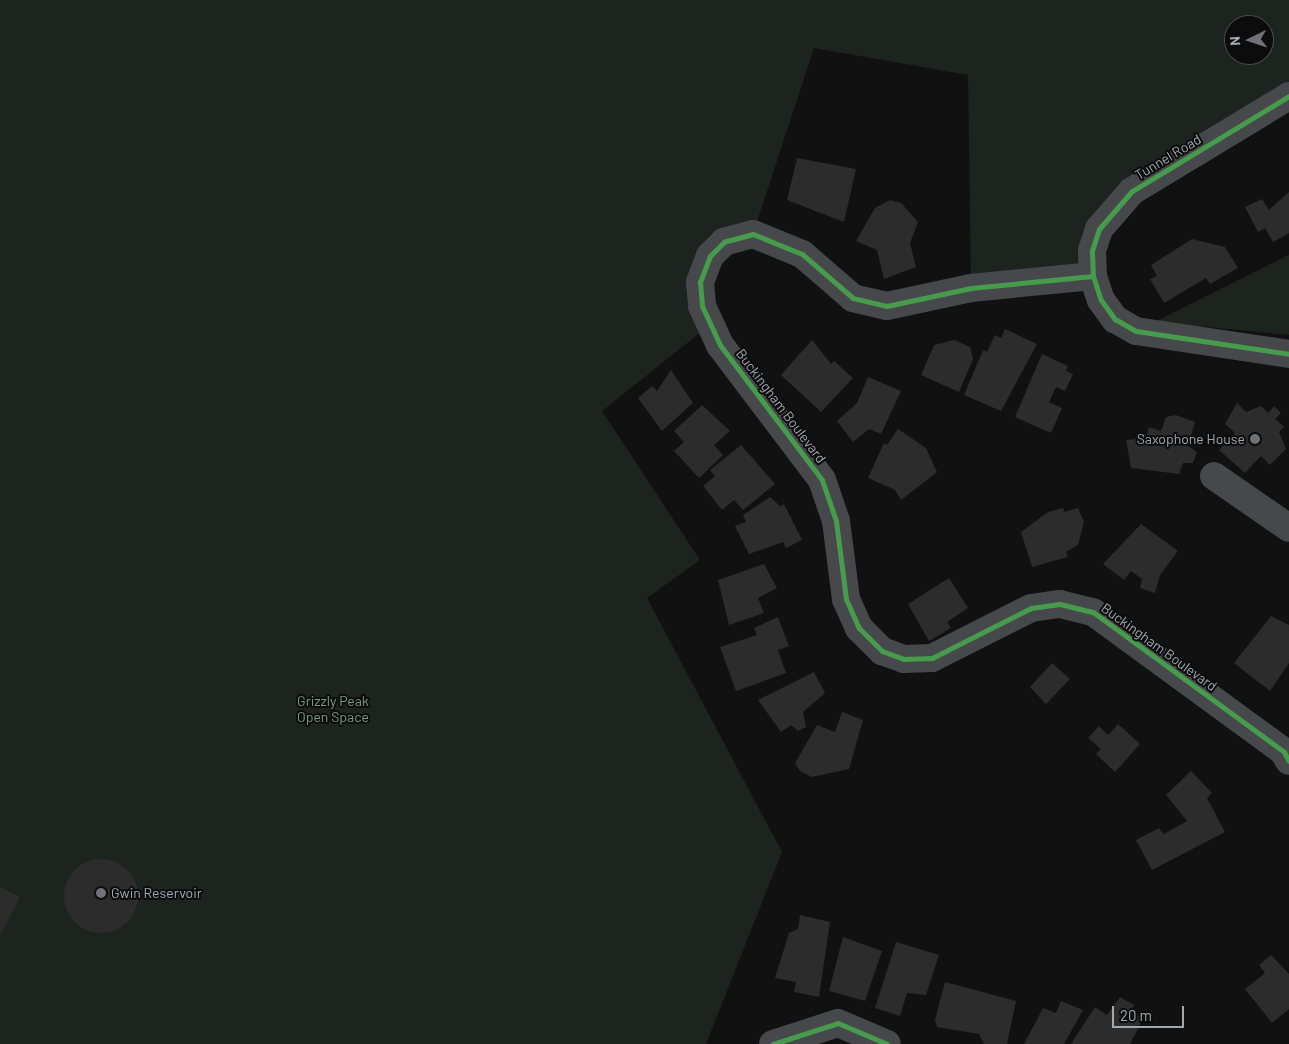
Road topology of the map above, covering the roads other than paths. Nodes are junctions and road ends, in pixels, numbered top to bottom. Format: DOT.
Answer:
graph roads {
  1 [pos="1289,96"];
  2 [pos="1093,276"];
  3 [pos="1289,354"];
  4 [pos="1214,476"];
  5 [pos="1289,528"];
  6 [pos="1289,762"];
  7 [pos="773,1044"];
  8 [pos="888,1044"];
  1 -- 2 [label="street, Tunnel Road"];
  2 -- 3 [label="street, Tunnel Road"];
  2 -- 6 [label="street, Buckingham Boulevard"];
  4 -- 5 [label="street"];
  7 -- 8 [label="street"];
}
